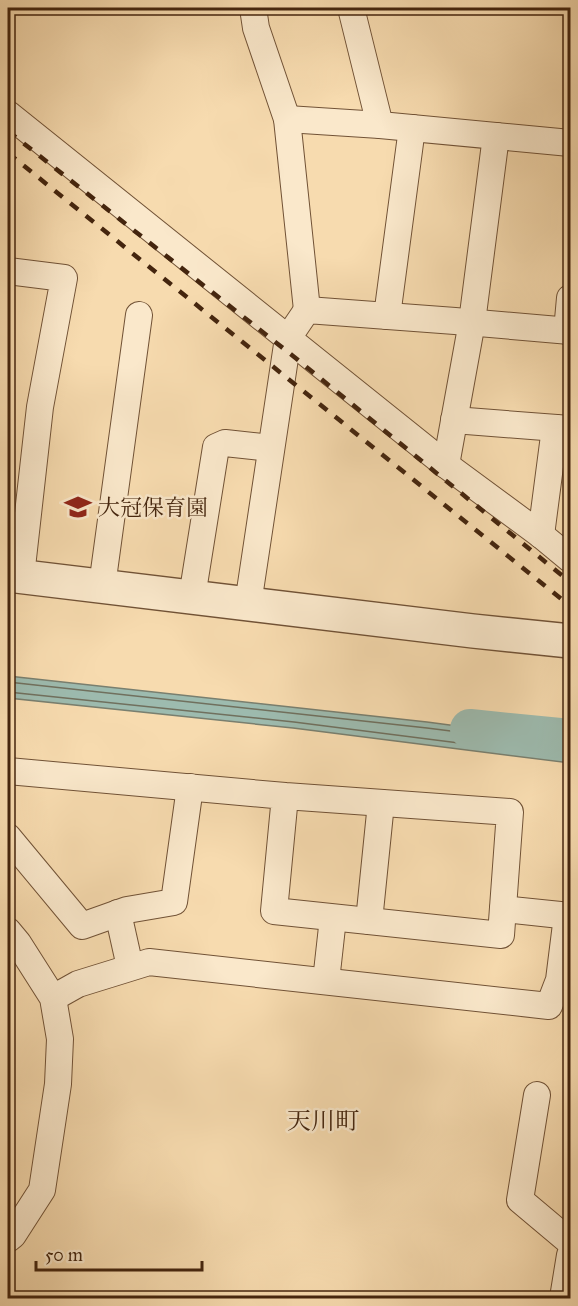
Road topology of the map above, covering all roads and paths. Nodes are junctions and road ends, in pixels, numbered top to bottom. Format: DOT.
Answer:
graph roads {
  1 [pos="253,8"];
  2 [pos="351,8"];
  3 [pos="8,114"];
  4 [pos="287,119"];
  5 [pos="380,125"];
  6 [pos="412,128"];
  7 [pos="496,136"];
  8 [pos="570,143"];
  9 [pos="8,271"];
  10 [pos="570,298"];
  11 [pos="307,310"];
  12 [pos="139,315"];
  13 [pos="387,316"];
  14 [pos="472,322"];
  15 [pos="569,331"];
  16 [pos="288,338"];
  17 [pos="454,420"];
  18 [pos="563,429"];
  19 [pos="271,448"];
  20 [pos="446,465"];
  21 [pos="542,535"];
  22 [pos="570,559"];
  23 [pos="14,575"];
  24 [pos="102,586"];
  25 [pos="192,597"];
  26 [pos="248,604"];
  27 [pos="570,641"];
  28 [pos="8,771"];
  29 [pos="190,787"];
  30 [pos="285,796"];
  31 [pos="381,803"];
  32 [pos="8,837"];
  33 [pos="503,909"];
  34 [pos="118,913"];
  35 [pos="569,916"];
  36 [pos="333,918"];
  37 [pos="369,921"];
  38 [pos="8,931"];
  39 [pos="130,968"];
  40 [pos="326,981"];
  41 [pos="53,998"];
  42 [pos="537,1095"];
  43 [pos="8,1239"];
  44 [pos="570,1242"];
  45 [pos="570,1255"];
  46 [pos="563,1299"];
  1 -- 4 [label="street"];
  2 -- 5 [label="street"];
  3 -- 16 [label="street"];
  4 -- 5 [label="street"];
  4 -- 11 [label="street"];
  5 -- 6 [label="street"];
  6 -- 7 [label="street"];
  6 -- 13 [label="street"];
  7 -- 8 [label="street"];
  7 -- 14 [label="street"];
  9 -- 23 [label="street"];
  10 -- 15 [label="street"];
  11 -- 13 [label="street"];
  11 -- 16 [label="street"];
  12 -- 24 [label="street"];
  13 -- 14 [label="street"];
  14 -- 15 [label="street"];
  14 -- 17 [label="street"];
  16 -- 19 [label="street"];
  16 -- 20 [label="street"];
  17 -- 18 [label="street"];
  17 -- 20 [label="street"];
  18 -- 21 [label="street"];
  19 -- 25 [label="street"];
  19 -- 26 [label="street"];
  20 -- 21 [label="street"];
  21 -- 22 [label="street"];
  23 -- 24 [label="street"];
  24 -- 25 [label="street"];
  25 -- 26 [label="street"];
  26 -- 27 [label="street"];
  28 -- 29 [label="street"];
  29 -- 30 [label="street"];
  29 -- 34 [label="street"];
  30 -- 31 [label="street"];
  30 -- 36 [label="street"];
  31 -- 33 [label="street"];
  31 -- 37 [label="street"];
  32 -- 34 [label="street"];
  33 -- 35 [label="street"];
  33 -- 37 [label="street"];
  34 -- 39 [label="street"];
  35 -- 40 [label="street"];
  36 -- 37 [label="street"];
  36 -- 40 [label="street"];
  38 -- 41 [label="street"];
  39 -- 40 [label="street"];
  39 -- 41 [label="street"];
  41 -- 43 [label="street"];
  42 -- 44 [label="street"];
  45 -- 46 [label="street"];
}
